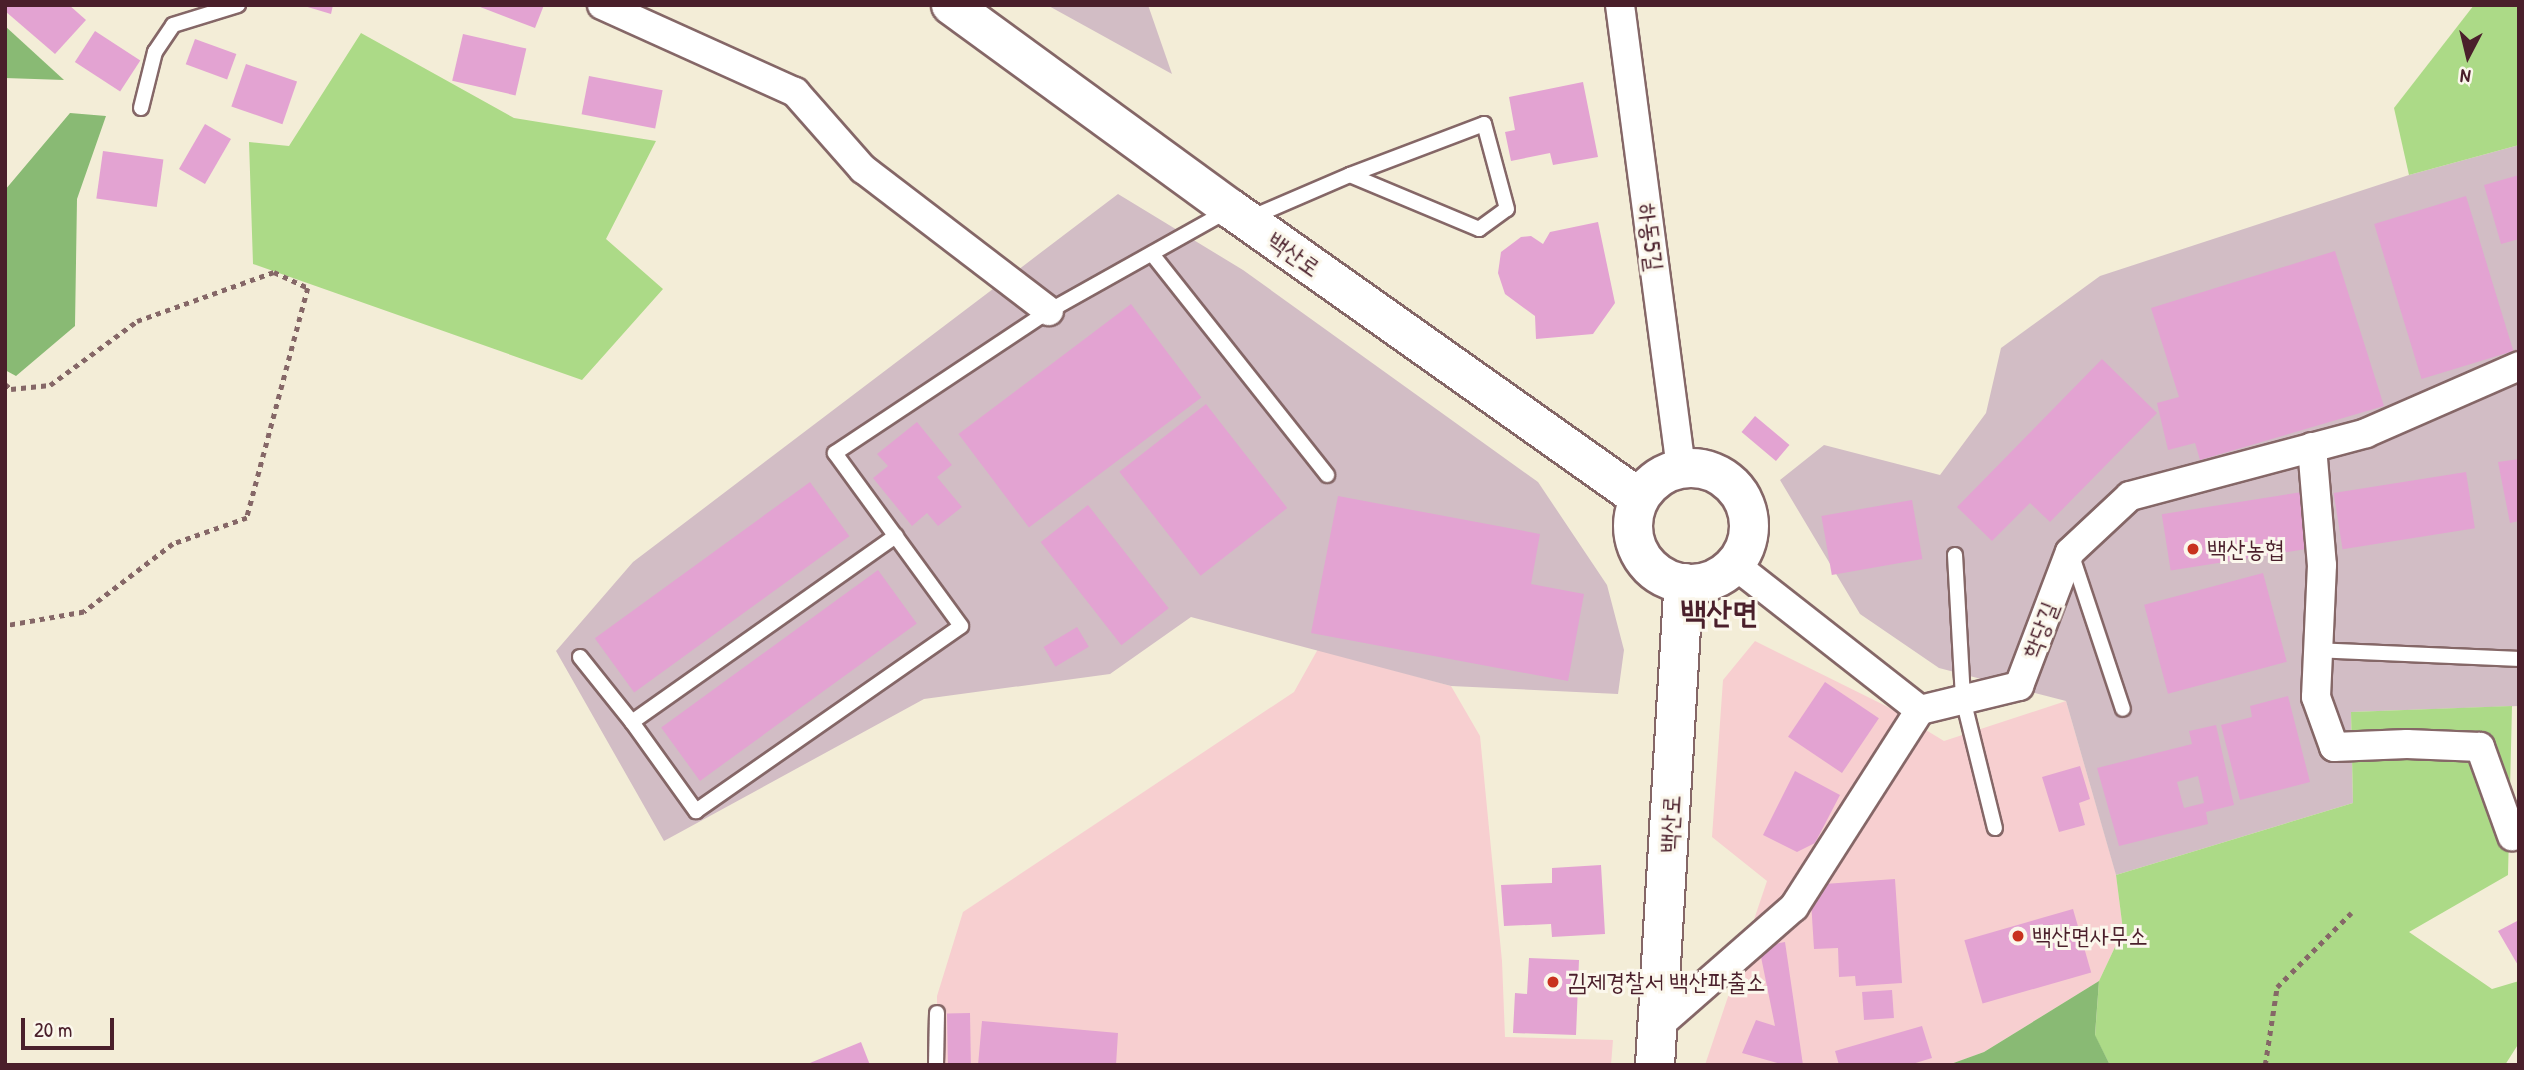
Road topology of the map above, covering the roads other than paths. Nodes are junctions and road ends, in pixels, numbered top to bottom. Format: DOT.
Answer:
graph roads {
  1 [pos="238,5"];
  2 [pos="602,5"];
  3 [pos="951,5"];
  4 [pos="1620,5"];
  5 [pos="142,108"];
  6 [pos="1350,175"];
  7 [pos="1238,214"];
  8 [pos="1152,254"];
  9 [pos="1049,311"];
  10 [pos="2519,366"];
  11 [pos="2312,447"];
  12 [pos="1681,468"];
  13 [pos="1327,475"];
  14 [pos="1639,498"];
  15 [pos="897,536"];
  16 [pos="2070,552"];
  17 [pos="1955,555"];
  18 [pos="1735,565"];
  19 [pos="1684,583"];
  20 [pos="2315,650"];
  21 [pos="580,657"];
  22 [pos="2519,659"];
  23 [pos="1963,699"];
  24 [pos="2123,709"];
  25 [pos="1920,710"];
  26 [pos="632,722"];
  27 [pos="1995,828"];
  28 [pos="2512,836"];
  29 [pos="937,1013"];
  30 [pos="1658,1026"];
  31 [pos="936,1065"];
  32 [pos="1656,1065"];
  1 -- 5 [label="lane"];
  2 -- 9 [label="street"];
  3 -- 7 [label="main road, 백산로"];
  4 -- 12 [label="street, 하동5길"];
  6 -- 6 [label="lane"];
  6 -- 7 [label="lane"];
  7 -- 8 [label="lane"];
  7 -- 14 [label="main road, 백산로"];
  8 -- 9 [label="lane"];
  8 -- 13 [label="lane"];
  9 -- 15 [label="lane"];
  10 -- 11 [label="street, 학당길"];
  11 -- 16 [label="street, 학당길"];
  11 -- 20 [label="street"];
  12 -- 14 [label="main road"];
  12 -- 18 [label="main road"];
  14 -- 19 [label="main road"];
  15 -- 26 [label="lane"];
  15 -- 26 [label="lane"];
  16 -- 23 [label="street, 학당길"];
  16 -- 24 [label="lane"];
  17 -- 23 [label="lane"];
  18 -- 19 [label="main road"];
  18 -- 25 [label="street"];
  19 -- 30 [label="main road, 백산로"];
  20 -- 22 [label="lane"];
  20 -- 28 [label="street"];
  21 -- 26 [label="lane"];
  23 -- 25 [label="street, 학당길"];
  23 -- 27 [label="lane"];
  25 -- 30 [label="street"];
  29 -- 31 [label="lane"];
  30 -- 32 [label="main road, 백산로"];
}
